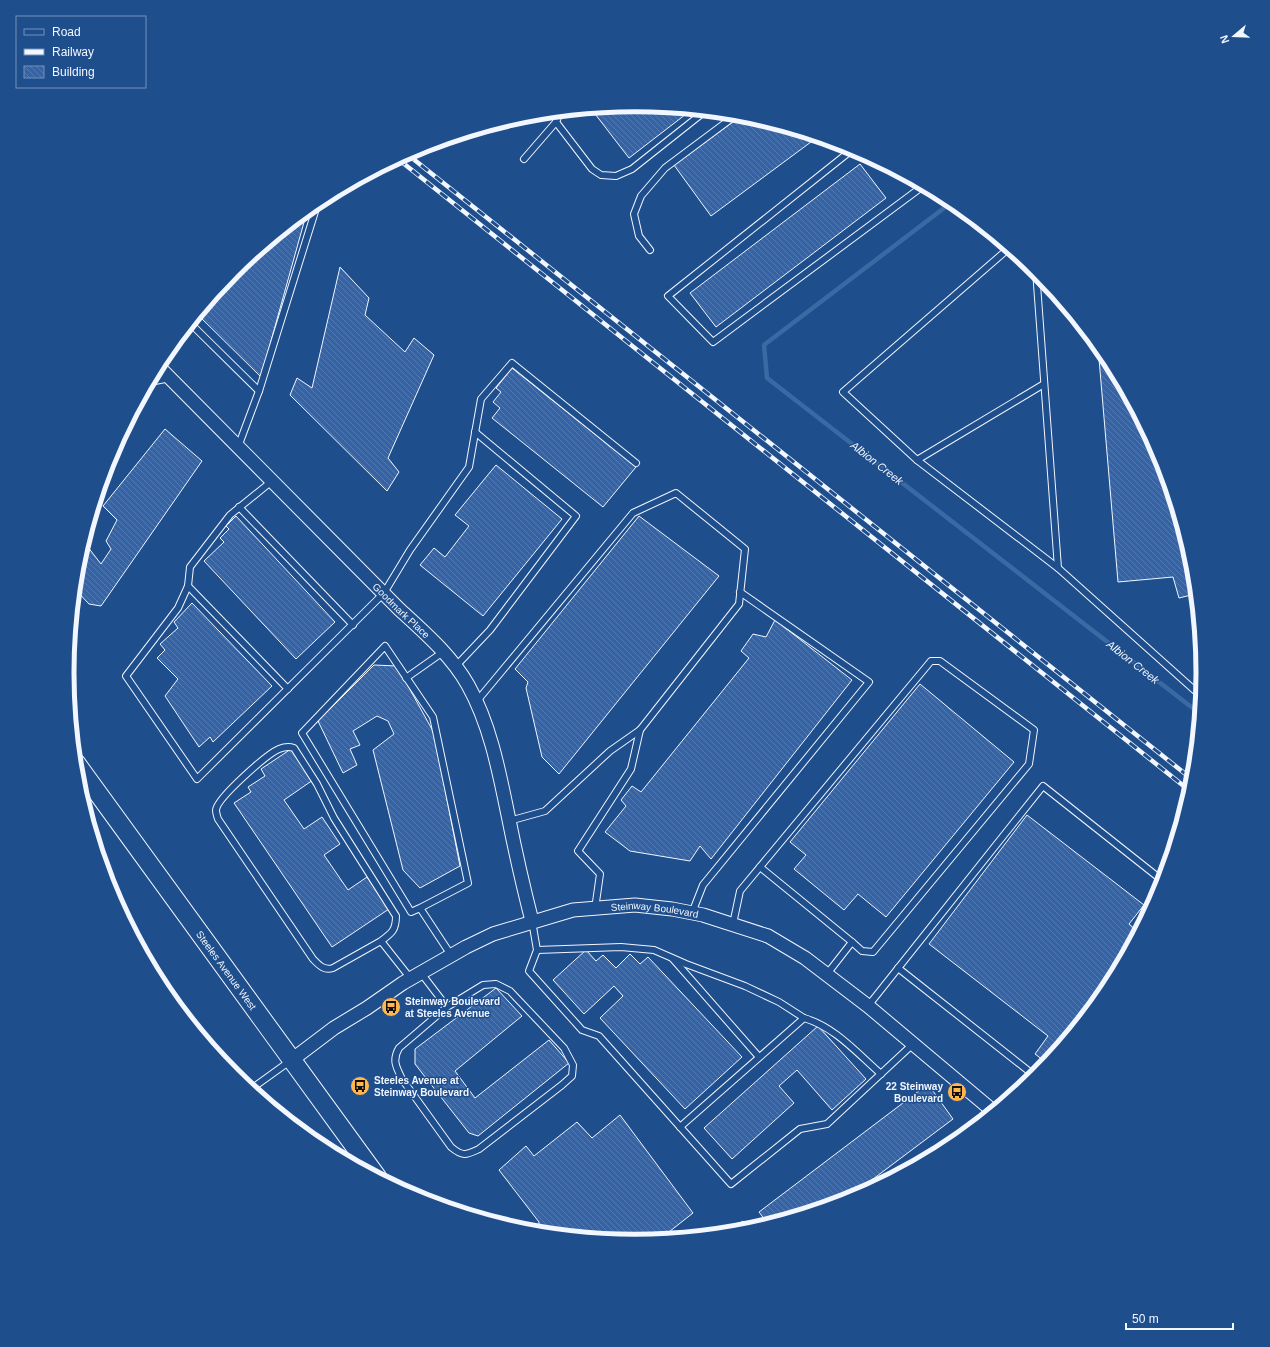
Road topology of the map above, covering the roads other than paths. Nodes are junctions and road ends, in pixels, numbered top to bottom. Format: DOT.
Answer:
graph roads {
  1 [pos="699,116"];
  2 [pos="558,118"];
  3 [pos="730,121"];
  4 [pos="556,122"];
  5 [pos="847,154"];
  6 [pos="524,159"];
  7 [pos="918,189"];
  8 [pos="315,213"];
  9 [pos="650,250"];
  10 [pos="1005,252"];
  11 [pos="1037,282"];
  12 [pos="194,327"];
  13 [pos="163,371"];
  14 [pos="170,378"];
  15 [pos="157,381"];
  16 [pos="1044,384"];
  17 [pos="259,391"];
  18 [pos="476,432"];
  19 [pos="238,447"];
  20 [pos="917,460"];
  21 [pos="636,463"];
  22 [pos="272,481"];
  23 [pos="239,507"];
  24 [pos="1058,568"];
  25 [pos="188,586"];
  26 [pos="740,592"];
  27 [pos="384,593"];
  28 [pos="353,625"];
  29 [pos="443,652"];
  30 [pos="456,667"];
  31 [pos="406,678"];
  32 [pos="288,689"];
  33 [pos="1196,691"];
  34 [pos="476,702"];
  35 [pos="640,730"];
  36 [pos="83,773"];
  37 [pos="509,821"];
  38 [pos="760,867"];
  39 [pos="1157,877"];
  40 [pos="420,908"];
  41 [pos="595,909"];
  42 [pos="692,913"];
  43 [pos="532,921"];
  44 [pos="733,924"];
  45 [pos="381,941"];
  46 [pos="852,942"];
  47 [pos="537,950"];
  48 [pos="451,955"];
  49 [pos="672,958"];
  50 [pos="898,968"];
  51 [pos="827,974"];
  52 [pos="416,976"];
  53 [pos="868,1006"];
  54 [pos="447,1007"];
  55 [pos="804,1018"];
  56 [pos="913,1044"];
  57 [pos="759,1057"];
  58 [pos="293,1059"];
  59 [pos="1030,1072"];
  60 [pos="881,1074"];
  61 [pos="255,1086"];
  62 [pos="989,1109"];
  63 [pos="680,1127"];
  64 [pos="372,1169"];
  1 -- 4 [label="lane"];
  2 -- 4 [label="lane"];
  3 -- 9 [label="lane"];
  4 -- 6 [label="lane"];
  5 -- 7 [label="lane"];
  8 -- 17 [label="lane"];
  10 -- 20 [label="lane"];
  11 -- 16 [label="lane"];
  12 -- 17 [label="lane"];
  13 -- 14 [label="street, Goodmark Place"];
  14 -- 15 [label="lane"];
  14 -- 19 [label="street, Goodmark Place"];
  16 -- 20 [label="lane"];
  16 -- 24 [label="lane"];
  17 -- 19 [label="lane"];
  18 -- 21 [label="lane"];
  18 -- 27 [label="lane"];
  18 -- 30 [label="lane"];
  19 -- 22 [label="street, Goodmark Place"];
  20 -- 24 [label="lane"];
  22 -- 23 [label="lane"];
  22 -- 27 [label="street, Goodmark Place"];
  23 -- 25 [label="lane"];
  23 -- 28 [label="lane"];
  24 -- 33 [label="lane"];
  25 -- 32 [label="lane"];
  25 -- 32 [label="lane"];
  26 -- 34 [label="lane"];
  26 -- 35 [label="lane"];
  26 -- 42 [label="lane"];
  27 -- 28 [label="lane"];
  27 -- 29 [label="street, Goodmark Place"];
  28 -- 32 [label="lane"];
  29 -- 30 [label="street, Goodmark Place"];
  29 -- 31 [label="lane"];
  30 -- 34 [label="street, Goodmark Place"];
  31 -- 40 [label="lane"];
  31 -- 40 [label="lane"];
  34 -- 37 [label="street, Goodmark Place"];
  35 -- 37 [label="lane"];
  35 -- 41 [label="lane"];
  36 -- 58 [label="main road, Steeles Avenue West"];
  37 -- 43 [label="street, Goodmark Place"];
  38 -- 44 [label="lane"];
  38 -- 46 [label="lane"];
  38 -- 46 [label="lane"];
  39 -- 50 [label="lane"];
  40 -- 48 [label="lane"];
  41 -- 42 [label="street, Steinway Boulevard"];
  41 -- 43 [label="street, Steinway Boulevard"];
  42 -- 44 [label="street, Steinway Boulevard"];
  43 -- 47 [label="lane"];
  43 -- 48 [label="street, Steinway Boulevard"];
  44 -- 51 [label="street, Steinway Boulevard"];
  45 -- 45 [label="lane"];
  45 -- 52 [label="lane"];
  46 -- 51 [label="lane"];
  47 -- 49 [label="lane"];
  47 -- 63 [label="lane"];
  48 -- 52 [label="street, Steinway Boulevard"];
  49 -- 55 [label="lane"];
  49 -- 57 [label="lane"];
  50 -- 53 [label="lane"];
  50 -- 59 [label="lane"];
  51 -- 53 [label="street, Steinway Boulevard"];
  52 -- 54 [label="lane"];
  52 -- 58 [label="street, Steinway Boulevard"];
  53 -- 56 [label="street, Steinway Boulevard"];
  54 -- 54 [label="lane"];
  55 -- 57 [label="lane"];
  55 -- 60 [label="lane"];
  56 -- 60 [label="lane"];
  56 -- 62 [label="street, Steinway Boulevard"];
  57 -- 63 [label="lane"];
  58 -- 61 [label="lane"];
  58 -- 64 [label="main road, Steeles Avenue West"];
  60 -- 63 [label="lane"];
}
